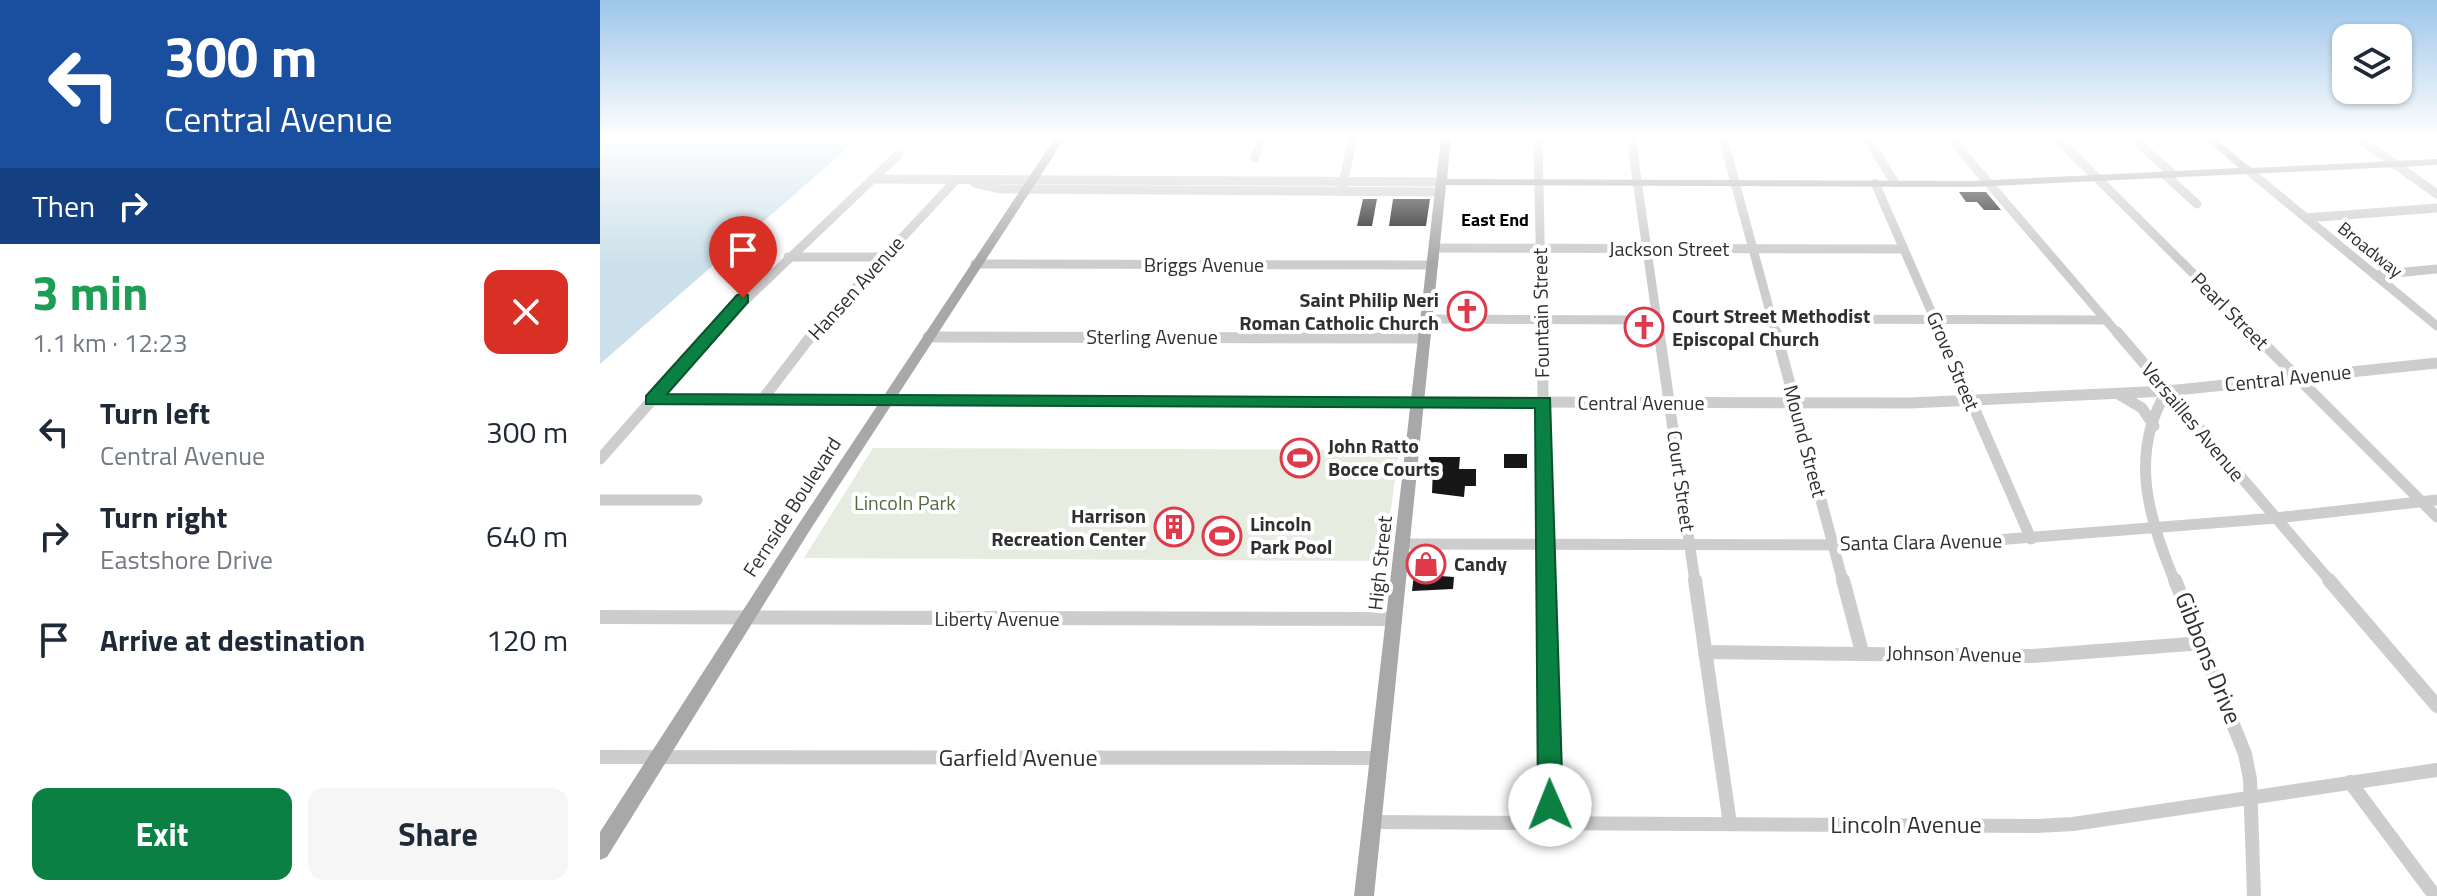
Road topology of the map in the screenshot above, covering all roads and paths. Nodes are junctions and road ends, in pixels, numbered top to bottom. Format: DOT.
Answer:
graph roads {
  1 [pos="871,180"];
  2 [pos="944,180"];
  3 [pos="961,180"];
  4 [pos="1029,180"];
  5 [pos="1029,180"];
  6 [pos="1344,180"];
  7 [pos="1442,180"];
  8 [pos="1539,180"];
  9 [pos="1638,180"];
  10 [pos="1735,180"];
  11 [pos="1893,180"];
  12 [pos="1986,180"];
  13 [pos="2058,180"];
  14 [pos="2099,180"];
  15 [pos="2174,180"];
  16 [pos="2260,180"];
  17 [pos="2417,180"];
  18 [pos="1027,183"];
  19 [pos="1539,183"];
  20 [pos="1638,183"];
  21 [pos="1736,183"];
  22 [pos="1875,183"];
  23 [pos="1895,183"];
  24 [pos="1989,183"];
  25 [pos="1343,186"];
  26 [pos="1441,187"];
  27 [pos="2437,194"];
  28 [pos="2197,204"];
  29 [pos="2437,208"];
  30 [pos="2306,218"];
  31 [pos="1646,248"];
  32 [pos="1540,249"];
  33 [pos="1753,249"];
  34 [pos="1904,249"];
  35 [pos="788,257"];
  36 [pos="881,257"];
  37 [pos="1434,257"];
  38 [pos="975,264"];
  39 [pos="2437,269"];
  40 [pos="2375,275"];
  41 [pos="1427,319"];
  42 [pos="1542,319"];
  43 [pos="1772,319"];
  44 [pos="1936,319"];
  45 [pos="1657,320"];
  46 [pos="2106,320"];
  47 [pos="2437,326"];
  48 [pos="928,337"];
  49 [pos="1425,338"];
  50 [pos="2437,363"];
  51 [pos="2297,377"];
  52 [pos="2167,391"];
  53 [pos="2118,393"];
  54 [pos="652,400"];
  55 [pos="762,400"];
  56 [pos="1971,400"];
  57 [pos="887,401"];
  58 [pos="1418,402"];
  59 [pos="1543,402"];
  60 [pos="1670,403"];
  61 [pos="1795,403"];
  62 [pos="2154,426"];
  63 [pos="600,459"];
  64 [pos="600,500"];
  65 [pos="697,500"];
  66 [pos="2437,500"];
  67 [pos="2422,502"];
  68 [pos="2437,517"];
  69 [pos="2276,518"];
  70 [pos="2156,528"];
  71 [pos="2031,539"];
  72 [pos="1546,543"];
  73 [pos="1402,544"];
  74 [pos="1690,544"];
  75 [pos="1833,544"];
  76 [pos="600,617"];
  77 [pos="746,619"];
  78 [pos="1394,619"];
  79 [pos="2203,643"];
  80 [pos="1705,652"];
  81 [pos="1862,652"];
  82 [pos="2437,706"];
  83 [pos="600,757"];
  84 [pos="657,757"];
  85 [pos="1379,758"];
  86 [pos="2437,770"];
  87 [pos="2350,782"];
  88 [pos="2251,798"];
  89 [pos="1372,822"];
  90 [pos="1551,824"];
  91 [pos="1730,824"];
  92 [pos="600,850"];
  93 [pos="1364,896"];
  94 [pos="2254,896"];
  95 [pos="2435,896"];
  1 -- 35 [label="street"];
  2 -- 3 [label="street"];
  3 -- 18 [label="street"];
  3 -- 36 [label="street, Hansen Avenue"];
  4 -- 18 [label="main road, Fernside Boulevard"];
  5 -- 18 [label="main road, Fernside Boulevard"];
  6 -- 25 [label="street"];
  7 -- 26 [label="main road, High Street"];
  8 -- 19 [label="street, Fountain Street"];
  9 -- 20 [label="street, Court Street"];
  10 -- 21 [label="street, Mound Street"];
  11 -- 23 [label="street"];
  12 -- 24 [label="street, Versailles Avenue"];
  13 -- 24 [label="main road"];
  14 -- 51 [label="street, Pearl Street"];
  15 -- 28 [label="street"];
  16 -- 30 [label="street, Broadway"];
  17 -- 27 [label="street"];
  18 -- 25 [label="street"];
  18 -- 38 [label="main road, Fernside Boulevard"];
  19 -- 20 [label="main road"];
  19 -- 26 [label="main road"];
  19 -- 32 [label="street, Fountain Street"];
  20 -- 21 [label="main road"];
  20 -- 31 [label="street, Court Street"];
  21 -- 22 [label="main road"];
  21 -- 33 [label="street, Mound Street"];
  22 -- 23 [label="main road"];
  22 -- 34 [label="street, Grove Street"];
  23 -- 24 [label="main road"];
  24 -- 46 [label="street, Versailles Avenue"];
  25 -- 26 [label="street"];
  25 -- 26 [label="street"];
  26 -- 37 [label="main road, High Street"];
  29 -- 30 [label="street"];
  30 -- 40 [label="street, Broadway"];
  31 -- 32 [label="street, Jackson Street"];
  31 -- 33 [label="street, Jackson Street"];
  31 -- 45 [label="street, Court Street"];
  32 -- 37 [label="street, Jackson Street"];
  32 -- 42 [label="street, Fountain Street"];
  33 -- 34 [label="street, Jackson Street"];
  33 -- 43 [label="street, Mound Street"];
  34 -- 44 [label="street, Grove Street"];
  35 -- 36 [label="street"];
  35 -- 54 [label="street"];
  36 -- 55 [label="street, Hansen Avenue"];
  37 -- 38 [label="street, Briggs Avenue"];
  37 -- 41 [label="main road, High Street"];
  38 -- 48 [label="main road, Fernside Boulevard"];
  39 -- 40 [label="street"];
  40 -- 47 [label="street, Broadway"];
  41 -- 42 [label="street"];
  41 -- 49 [label="main road, High Street"];
  42 -- 45 [label="street"];
  42 -- 59 [label="street, Fountain Street"];
  43 -- 44 [label="street"];
  43 -- 61 [label="street, Mound Street"];
  44 -- 46 [label="street"];
  44 -- 56 [label="street, Grove Street"];
  45 -- 60 [label="street, Court Street"];
  46 -- 52 [label="street, Versailles Avenue"];
  48 -- 49 [label="street, Sterling Avenue"];
  48 -- 57 [label="main road, Fernside Boulevard"];
  49 -- 58 [label="main road, High Street"];
  50 -- 51 [label="street, Central Avenue"];
  51 -- 52 [label="street, Central Avenue"];
  51 -- 67 [label="street, Pearl Street"];
  52 -- 53 [label="street, Central Avenue"];
  52 -- 62 [label="street, Gibbons Drive"];
  52 -- 69 [label="street, Versailles Avenue"];
  53 -- 56 [label="street, Central Avenue"];
  53 -- 62 [label="street"];
  54 -- 55 [label="street, Central Avenue"];
  54 -- 63 [label="street"];
  55 -- 57 [label="street, Central Avenue"];
  56 -- 61 [label="street, Central Avenue"];
  56 -- 71 [label="street, Grove Street"];
  57 -- 58 [label="street, Central Avenue"];
  57 -- 77 [label="main road, Fernside Boulevard"];
  58 -- 59 [label="street, Central Avenue"];
  58 -- 73 [label="main road, High Street"];
  59 -- 60 [label="street, Central Avenue"];
  59 -- 72 [label="street, Fountain Street"];
  60 -- 61 [label="street, Central Avenue"];
  60 -- 74 [label="street, Court Street"];
  61 -- 75 [label="street, Mound Street"];
  62 -- 70 [label="street, Gibbons Drive"];
  64 -- 65 [label="street"];
  66 -- 67 [label="street, Santa Clara Avenue"];
  67 -- 68 [label="street, Pearl Street"];
  67 -- 69 [label="street, Santa Clara Avenue"];
  69 -- 70 [label="street, Santa Clara Avenue"];
  69 -- 82 [label="street, Versailles Avenue"];
  70 -- 71 [label="street, Santa Clara Avenue"];
  70 -- 79 [label="street, Gibbons Drive"];
  71 -- 75 [label="street, Santa Clara Avenue"];
  72 -- 73 [label="street, Santa Clara Avenue"];
  72 -- 74 [label="street, Santa Clara Avenue"];
  72 -- 90 [label="street, Fountain Street"];
  73 -- 78 [label="main road, High Street"];
  74 -- 75 [label="street, Santa Clara Avenue"];
  74 -- 80 [label="street, Court Street"];
  75 -- 81 [label="street, Mound Street"];
  76 -- 77 [label="street, Liberty Avenue"];
  77 -- 78 [label="street, Liberty Avenue"];
  77 -- 84 [label="main road, Fernside Boulevard"];
  78 -- 85 [label="main road, High Street"];
  79 -- 81 [label="street, Johnson Avenue"];
  79 -- 88 [label="street, Gibbons Drive"];
  80 -- 81 [label="street, Johnson Avenue"];
  80 -- 91 [label="street, Court Street"];
  83 -- 84 [label="street, Garfield Avenue"];
  84 -- 85 [label="street, Garfield Avenue"];
  84 -- 92 [label="main road, Fernside Boulevard"];
  85 -- 89 [label="main road, High Street"];
  86 -- 87 [label="street, Lincoln Avenue"];
  87 -- 88 [label="street, Lincoln Avenue"];
  87 -- 95 [label="street"];
  88 -- 91 [label="street, Lincoln Avenue"];
  88 -- 94 [label="street, Gibbons Drive"];
  89 -- 90 [label="street, Lincoln Avenue"];
  89 -- 93 [label="main road, High Street"];
  90 -- 91 [label="street, Lincoln Avenue"];
}
